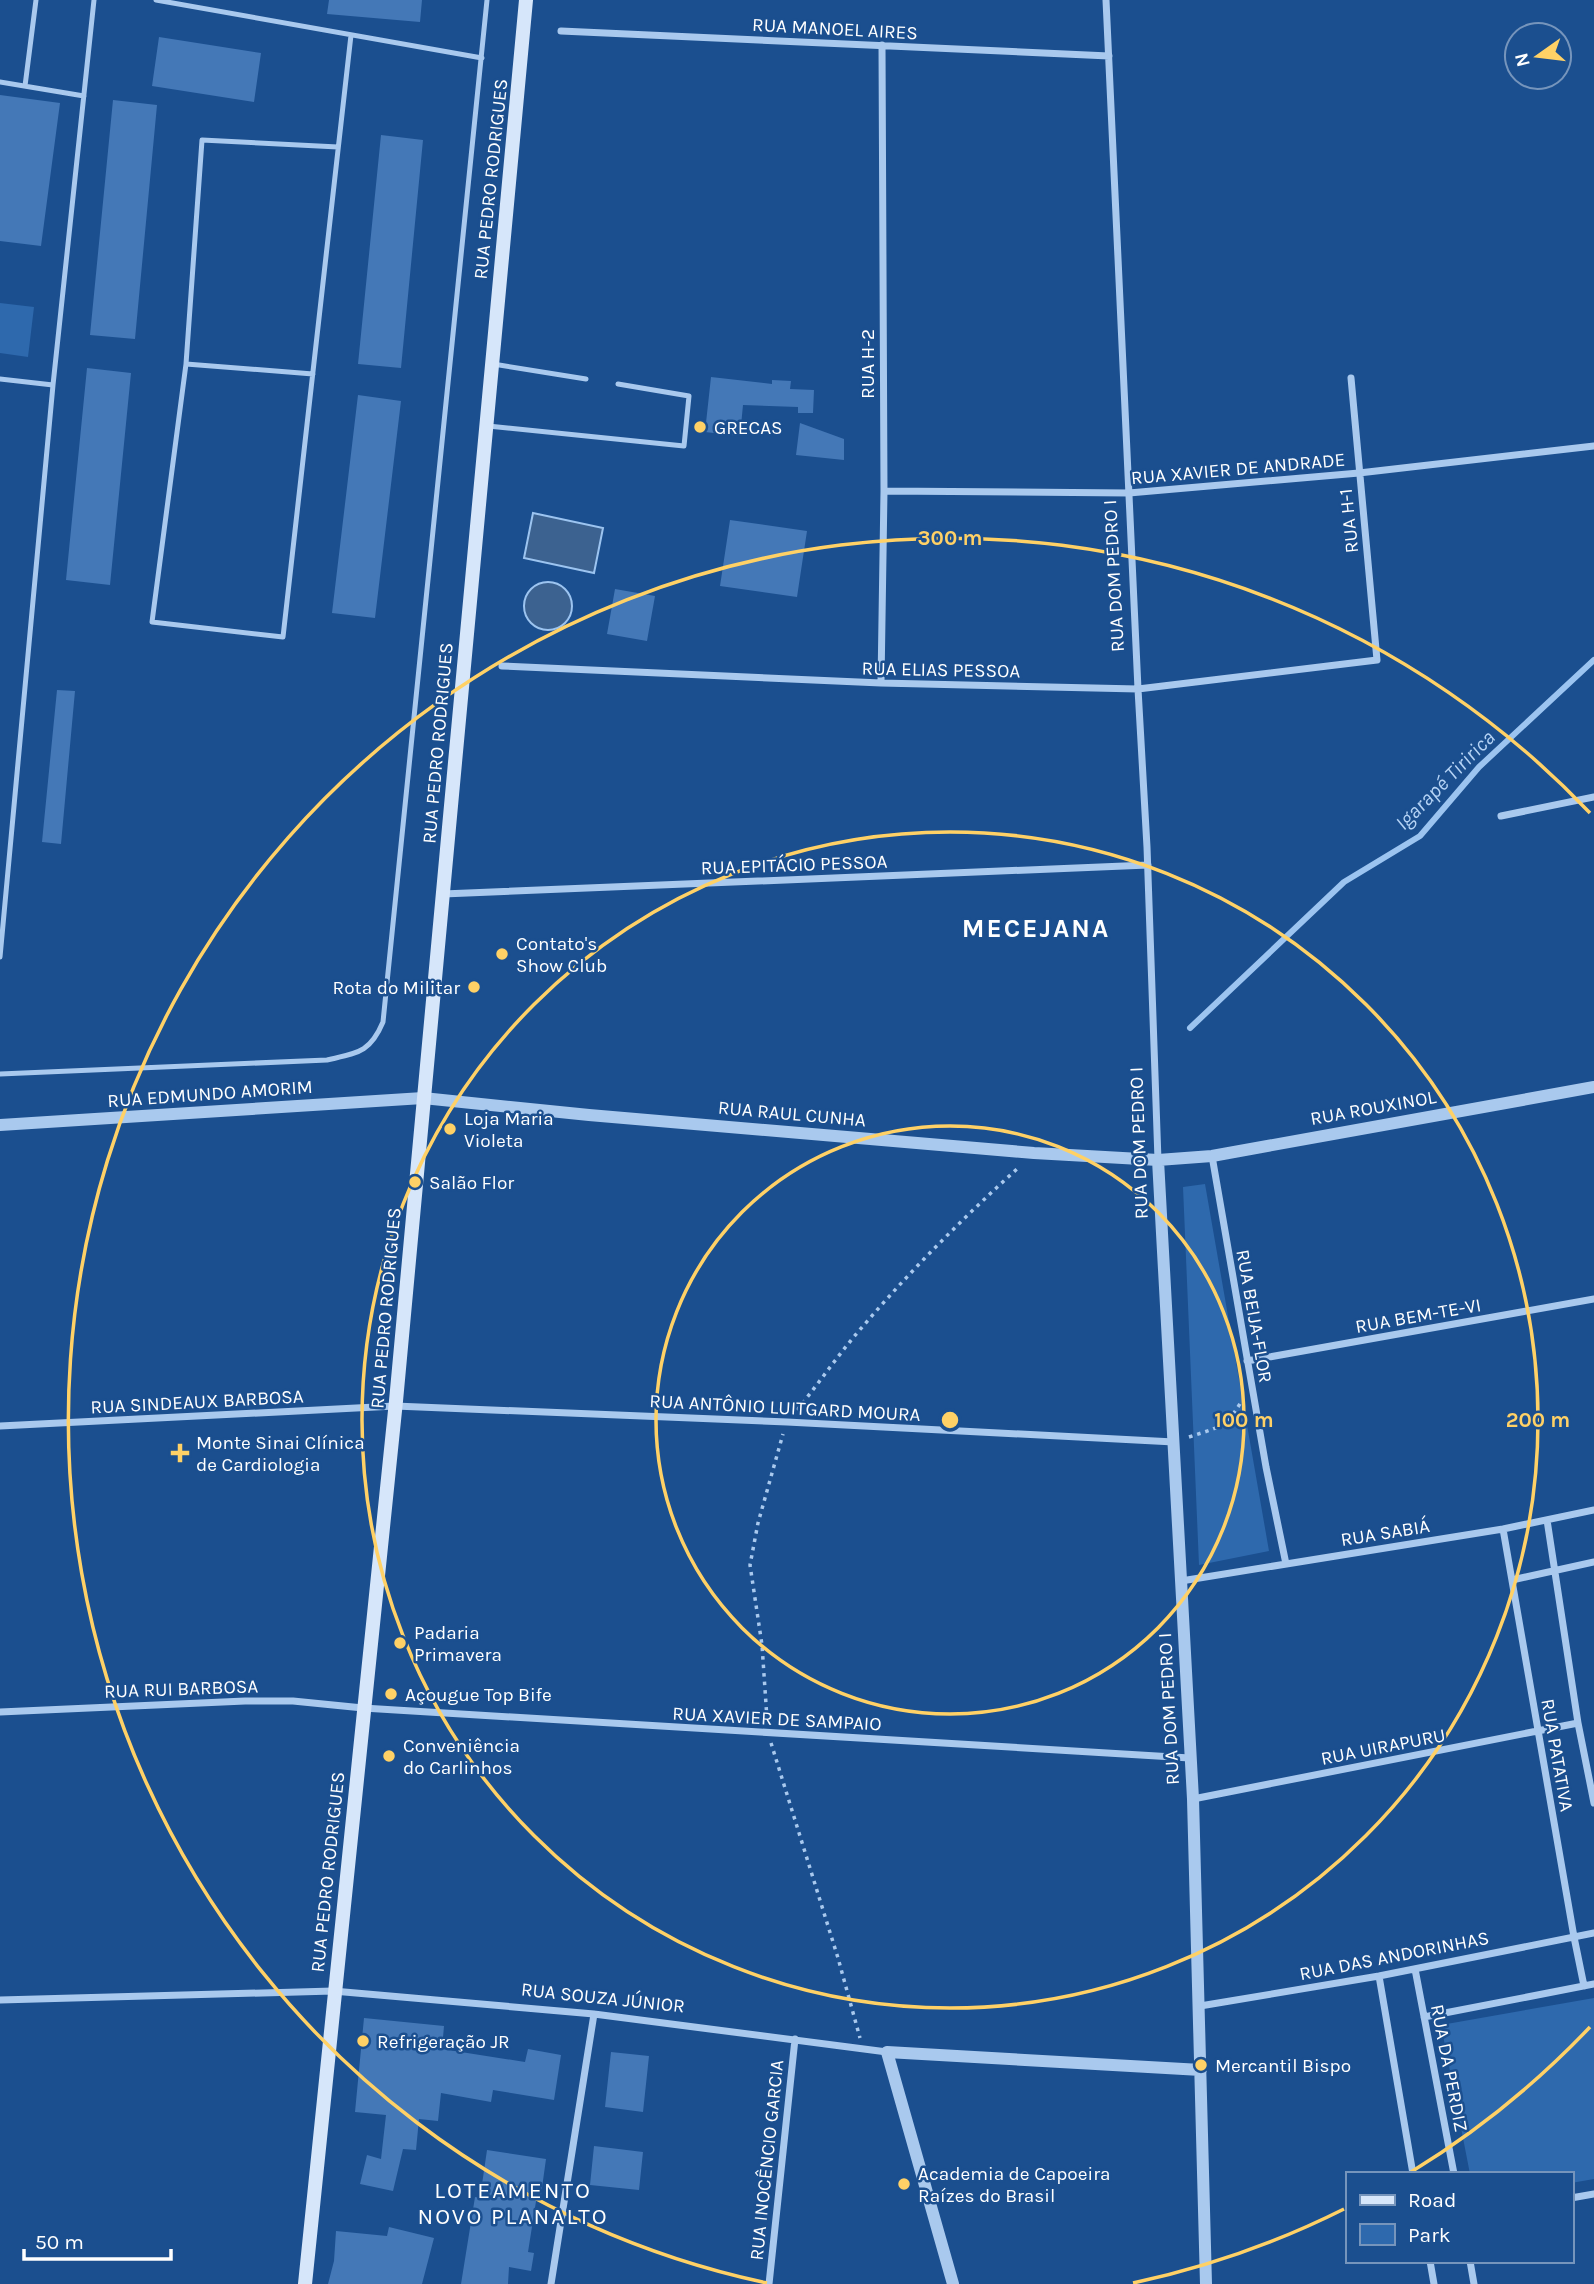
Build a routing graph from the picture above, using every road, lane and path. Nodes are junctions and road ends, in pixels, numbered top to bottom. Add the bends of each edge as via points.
1 (36, 0) edge
2 (94, 0) edge
3 (156, 0) edge
4 (487, 0) edge
5 (526, 0) edge
6 (1106, 0) edge
7 (561, 31) dead end
8 (351, 35) junction
9 (882, 45) junction
10 (1109, 56) junction
11 (482, 58) junction
12 (0, 82) edge
13 (25, 86) junction
14 (84, 96) junction
15 (338, 147) junction
16 (186, 364) junction
17 (491, 364) junction
18 (313, 374) junction
19 (1351, 378) dead end
20 (0, 379) edge
21 (586, 379) dead end
22 (618, 384) dead end
23 (53, 385) junction
24 (485, 426) junction
25 (1594, 446) edge
26 (1359, 473) junction
27 (884, 491) junction
28 (1129, 493) junction
29 (1377, 660) joint
30 (502, 666) dead end
31 (881, 683) junction
32 (1138, 689) junction
33 (1594, 797) edge
34 (1501, 816) dead end
35 (1147, 865) junction
36 (442, 894) junction
37 (0, 957) edge
38 (0, 1074) edge
39 (1594, 1087) edge
40 (423, 1098) junction
41 (0, 1125) edge
42 (1034, 1153) junction
43 (1212, 1156) junction
44 (1158, 1160) junction
45 (1594, 1299) edge
46 (1247, 1361) junction
47 (1251, 1384) junction
48 (395, 1406) junction
49 (786, 1422) junction
50 (0, 1426) edge
51 (1174, 1442) junction
52 (1594, 1510) edge
53 (1547, 1520) junction
54 (1503, 1529) junction
55 (1594, 1562) edge
56 (1286, 1564) junction
57 (1556, 1570) junction
58 (1512, 1580) junction
59 (1181, 1581) junction
60 (363, 1708) junction
61 (0, 1712) edge
62 (1578, 1723) junction
63 (1538, 1732) junction
64 (768, 1733) junction
65 (1190, 1758) junction
66 (1193, 1799) junction
67 (1594, 1803) edge
68 (1594, 1933) edge
69 (1574, 1937) junction
70 (1415, 1969) junction
71 (1379, 1976) junction
72 (1594, 1984) edge
73 (1584, 1986) junction
74 (333, 1991) junction
75 (0, 2000) edge
76 (1200, 2006) junction
77 (594, 2014) junction
78 (1424, 2017) junction
79 (794, 2039) junction
80 (863, 2050) junction
81 (887, 2052) junction
82 (1200, 2070) junction
83 (1413, 2172) edge
84 (1454, 2172) edge
85 (1594, 2194) edge
86 (1573, 2198) edge
87 (1430, 2263) edge
88 (1470, 2263) edge
89 (305, 2284) edge
90 (551, 2284) edge
91 (769, 2284) edge
92 (953, 2284) edge
93 (1206, 2284) edge
94 (1434, 2284) edge
95 (1474, 2284) edge

1 - 13 lane
2 - 14 lane
3 - 8 lane
4 - 11 lane
5 - 17 main road, RUA PEDRO RODRIGUES
6 - 10 street, RUA DOM PEDRO I
7 - 9 street, RUA MANOEL AIRES
8 - 11 lane
8 - 15 lane
9 - 10 street, RUA MANOEL AIRES
9 - 27 street, RUA H-2
10 - 28 street, RUA DOM PEDRO I
11 - 38 lane via 383,1022 375,1040 364,1049 327,1059
12 - 13 lane
13 - 14 lane
14 - 23 lane
15 - 16 lane via 202,140
15 - 18 lane
16 - 18 lane
16 - 18 lane via 152,622 283,637
17 - 21 lane
17 - 24 main road, RUA PEDRO RODRIGUES
19 - 26 street, RUA H-1
20 - 23 lane
22 - 24 lane via 689,396 684,446
23 - 37 lane
24 - 36 main road, RUA PEDRO RODRIGUES
25 - 26 street, RUA XAVIER DE ANDRADE
26 - 28 street, RUA XAVIER DE ANDRADE
26 - 29 street, RUA H-1
27 - 28 street, RUA XAVIER DE ANDRADE
27 - 31 street, RUA H-2
28 - 32 street, RUA DOM PEDRO I
29 - 32 street, RUA ELIAS PESSOA
30 - 31 street, RUA ELIAS PESSOA
31 - 32 street, RUA ELIAS PESSOA
32 - 35 street, RUA DOM PEDRO I
33 - 34 street
35 - 36 street, RUA EPITÁCIO PESSOA
35 - 44 street, RUA DOM PEDRO I
36 - 40 main road, RUA PEDRO RODRIGUES
39 - 43 street, RUA ROUXINOL
40 - 41 street, RUA EDMUNDO AMORIM
40 - 42 street, RUA RAUL CUNHA
40 - 48 main road, RUA PEDRO RODRIGUES
42 - 44 street, RUA RAUL CUNHA
42 - 49 path via 909,1274
43 - 44 street, RUA ROUXINOL
43 - 46 street, RUA BEIJA-FLOR
44 - 51 street, RUA DOM PEDRO I
45 - 46 street, RUA BEM-TE-VI
46 - 47 street, RUA BEIJA-FLOR
47 - 51 path via 1232,1418
47 - 56 street, RUA BEIJA-FLOR
48 - 49 street, RUA ANTÔNIO LUITGARD MOURA
48 - 50 street, RUA SINDEAUX BARBOSA
48 - 60 main road, RUA PEDRO RODRIGUES
49 - 51 street, RUA ANTÔNIO LUITGARD MOURA
49 - 64 path via 750,1565
51 - 59 street, RUA DOM PEDRO I
52 - 53 street, RUA SABIÁ
53 - 54 street, RUA SABIÁ
53 - 57 street, RUA PATATIVA
54 - 56 street, RUA SABIÁ
54 - 58 street, RUA PATATIVA
55 - 57 street
56 - 59 street, RUA SABIÁ
57 - 58 street
57 - 62 street, RUA PATATIVA
58 - 63 street, RUA PATATIVA
59 - 65 street, RUA DOM PEDRO I
60 - 61 street, RUA RUI BARBOSA via 245,1701
60 - 64 street, RUA XAVIER DE SAMPAIO
60 - 74 main road, RUA PEDRO RODRIGUES
62 - 63 street, RUA UIRAPURU
62 - 67 street, RUA PATATIVA
63 - 66 street, RUA UIRAPURU
63 - 69 street, RUA PATATIVA
64 - 65 street, RUA XAVIER DE SAMPAIO
64 - 80 path
65 - 66 street, RUA DOM PEDRO I
66 - 76 street, RUA DOM PEDRO I
68 - 69 street, RUA DAS ANDORINHAS
69 - 70 street, RUA DAS ANDORINHAS
69 - 73 street, RUA PATATIVA
70 - 71 street, RUA DAS ANDORINHAS
70 - 78 street, RUA DA PERDIZ
71 - 76 street, RUA DAS ANDORINHAS
71 - 83 street
72 - 73 street
73 - 78 street
74 - 75 street, RUA SOUZA JÚNIOR
74 - 77 street, RUA SOUZA JÚNIOR
74 - 89 main road, RUA PEDRO RODRIGUES
76 - 82 street, RUA DOM PEDRO I
77 - 79 street, RUA SOUZA JÚNIOR
77 - 90 street
78 - 84 street, RUA DA PERDIZ
79 - 80 street, RUA SOUZA JÚNIOR
79 - 91 street, RUA INOCÊNCIO GARCIA
80 - 81 street, RUA SOUZA JÚNIOR
81 - 82 street, RUA SOUZA JÚNIOR
81 - 92 street
82 - 93 street, RUA DOM PEDRO I
85 - 86 street
87 - 94 street
88 - 95 street

